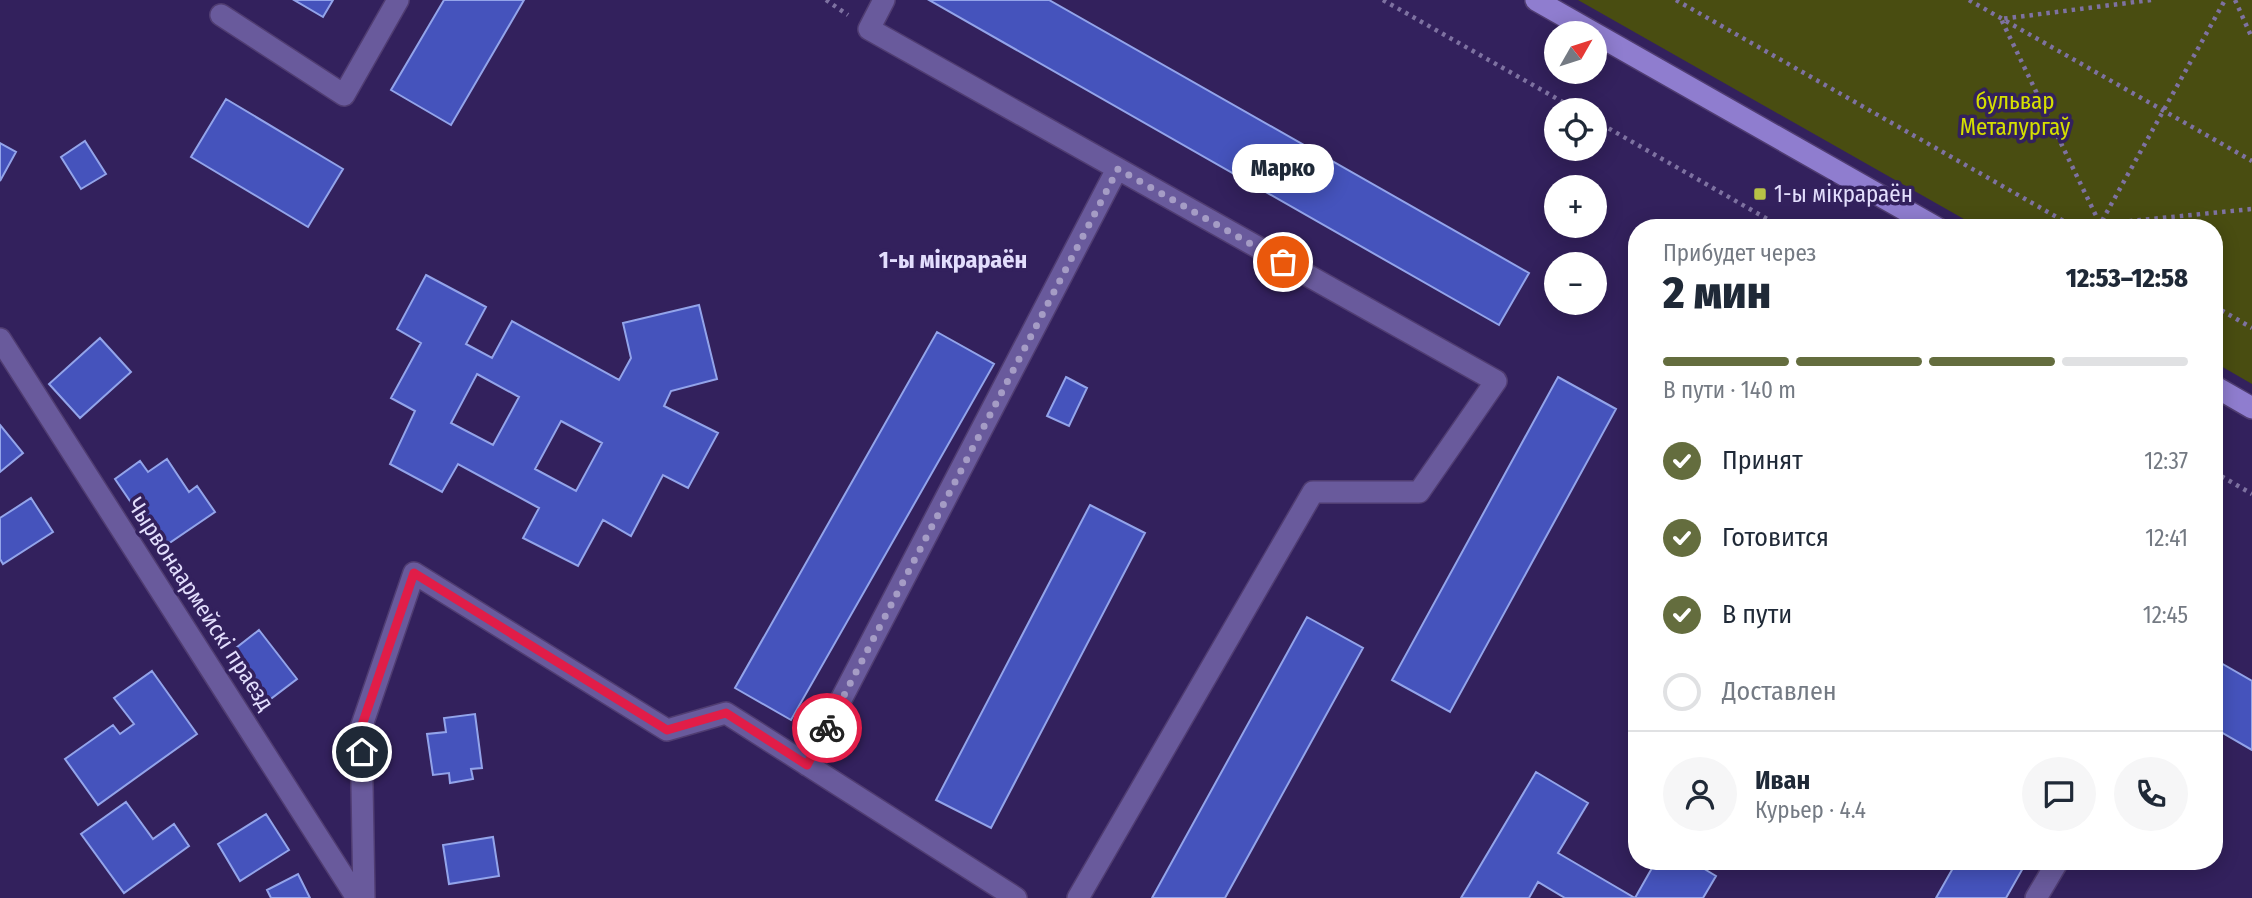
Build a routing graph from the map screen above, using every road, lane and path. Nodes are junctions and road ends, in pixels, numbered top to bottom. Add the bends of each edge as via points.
1 (398, 0) edge
2 (884, 0) edge
3 (1383, 0) edge
4 (1536, 0) edge
5 (1676, 0) edge
6 (1969, 0) edge
7 (2151, 0) edge
8 (2225, 0) edge
9 (2235, 0) edge
10 (221, 15) dead end
11 (2001, 19) junction
12 (2252, 38) edge
13 (1556, 98) edge
14 (2163, 111) junction
15 (1607, 127) edge
16 (2252, 161) edge
17 (1118, 169) junction
18 (2252, 209) edge
19 (1767, 219) edge
20 (1921, 219) edge
21 (2060, 219) edge
22 (2096, 219) edge
23 (2102, 219) edge
24 (2156, 219) edge
25 (2223, 311) edge
26 (2252, 328) edge
27 (0, 339) edge
28 (2223, 391) edge
29 (2252, 408) edge
30 (2223, 477) edge
31 (2252, 494) edge
32 (807, 765) junction
33 (2053, 870) edge
34 (357, 898) edge
35 (364, 898) edge
36 (1016, 898) edge
37 (1078, 898) edge
38 (2036, 898) edge

1 - 10 street via 344,95
2 - 17 street via 869,29
3 - 13 path
4 - 20 main road
5 - 21 path
6 - 11 path
7 - 11 path
8 - 14 path
9 - 12 path
11 - 14 path
11 - 22 path
14 - 16 path
14 - 23 path
15 - 19 path
17 - 32 street
17 - 37 street via 1496,381 1419,492 1312,492
18 - 24 path
25 - 26 path
27 - 34 street, Чырвонаармейскі праезд
28 - 29 main road
30 - 31 path
32 - 35 street via 726,713 667,730 414,573 361,728
32 - 36 street
33 - 38 street

